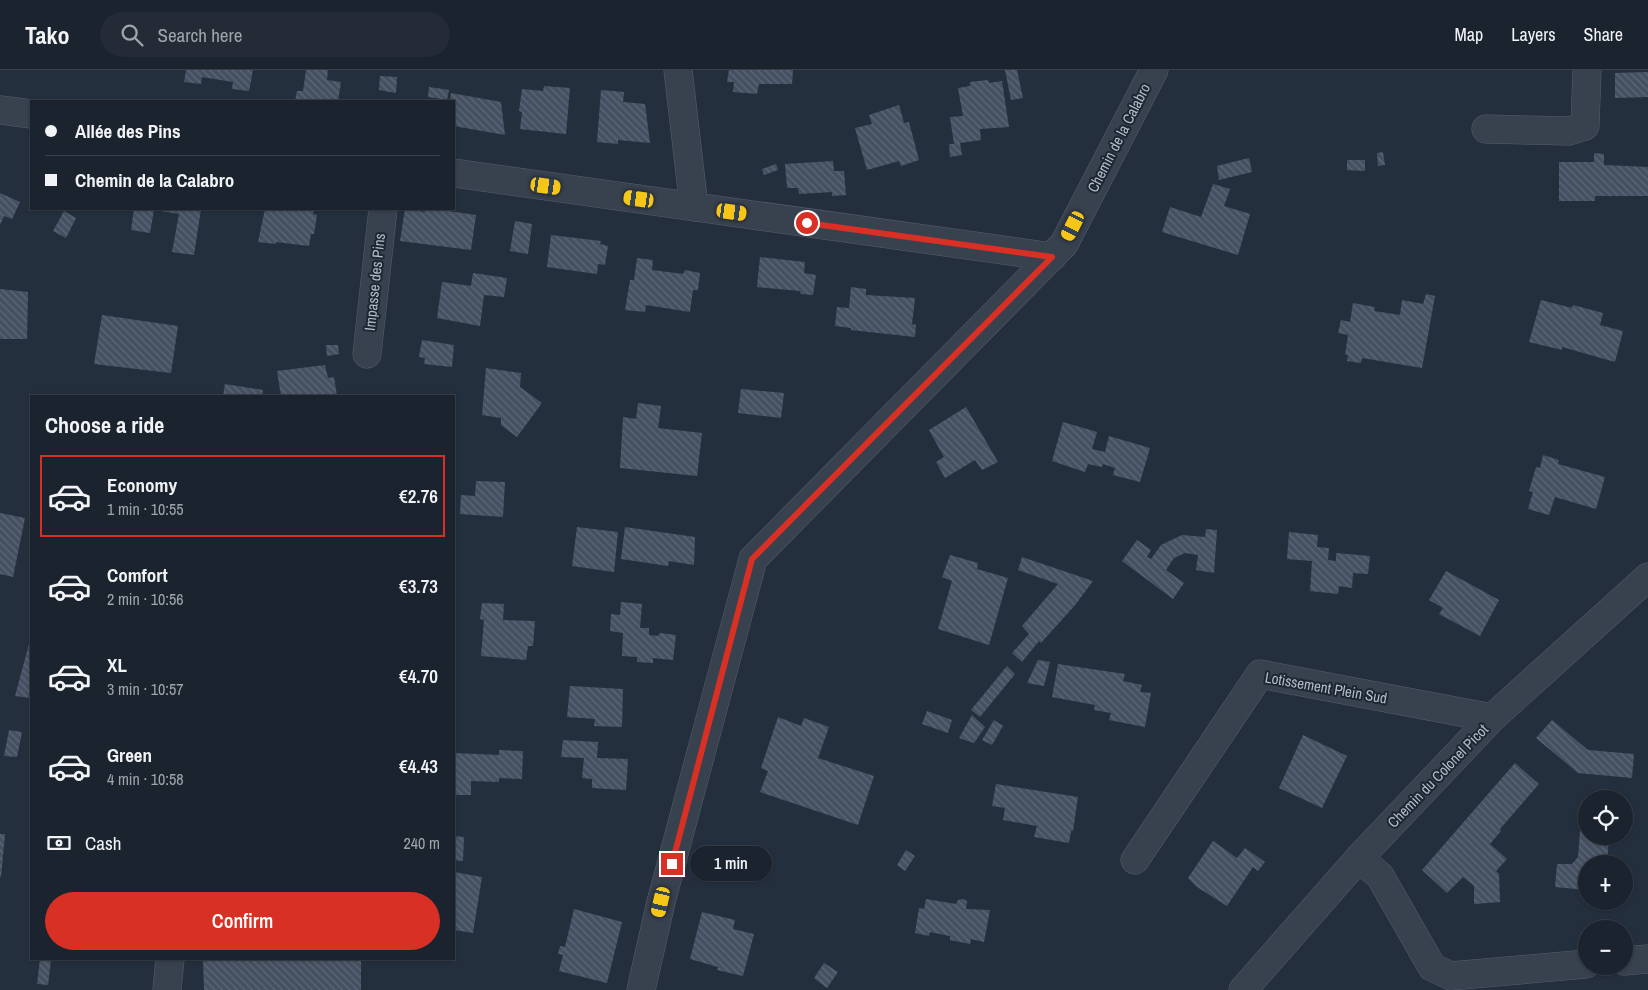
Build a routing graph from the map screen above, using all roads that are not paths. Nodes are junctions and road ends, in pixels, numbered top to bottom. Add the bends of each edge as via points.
1 (678, 70) edge
2 (1154, 70) edge
3 (1586, 70) edge
4 (0, 110) edge
5 (30, 114) edge
6 (1486, 129) dead end
7 (455, 173) edge
8 (694, 207) junction
9 (384, 210) edge
10 (1052, 257) junction
11 (367, 354) dead end
12 (1648, 577) edge
13 (1492, 718) junction
14 (1359, 858) junction
15 (1135, 860) dead end
16 (1648, 959) edge
17 (170, 960) edge
18 (1633, 960) edge
19 (1578, 965) edge
20 (167, 990) edge
21 (641, 990) edge
22 (1243, 990) edge

1 - 8 street
2 - 10 street, Chemin de la Calabro via 1064,244
3 - 6 street via 1585,126 1569,132
4 - 5 street
7 - 8 street
8 - 10 street
9 - 11 street, Impasse des Pins
10 - 21 street, Chemin de la Calabro via 752,559 661,902
12 - 13 street, Chemin du Colonel Picot
13 - 14 street, Chemin du Colonel Picot
13 - 15 street, Lotissement Plein Sud via 1260,674
14 - 19 street via 1380,876 1432,967 1451,976
14 - 22 street, Chemin du Colonel Picot
16 - 18 street
17 - 20 street

